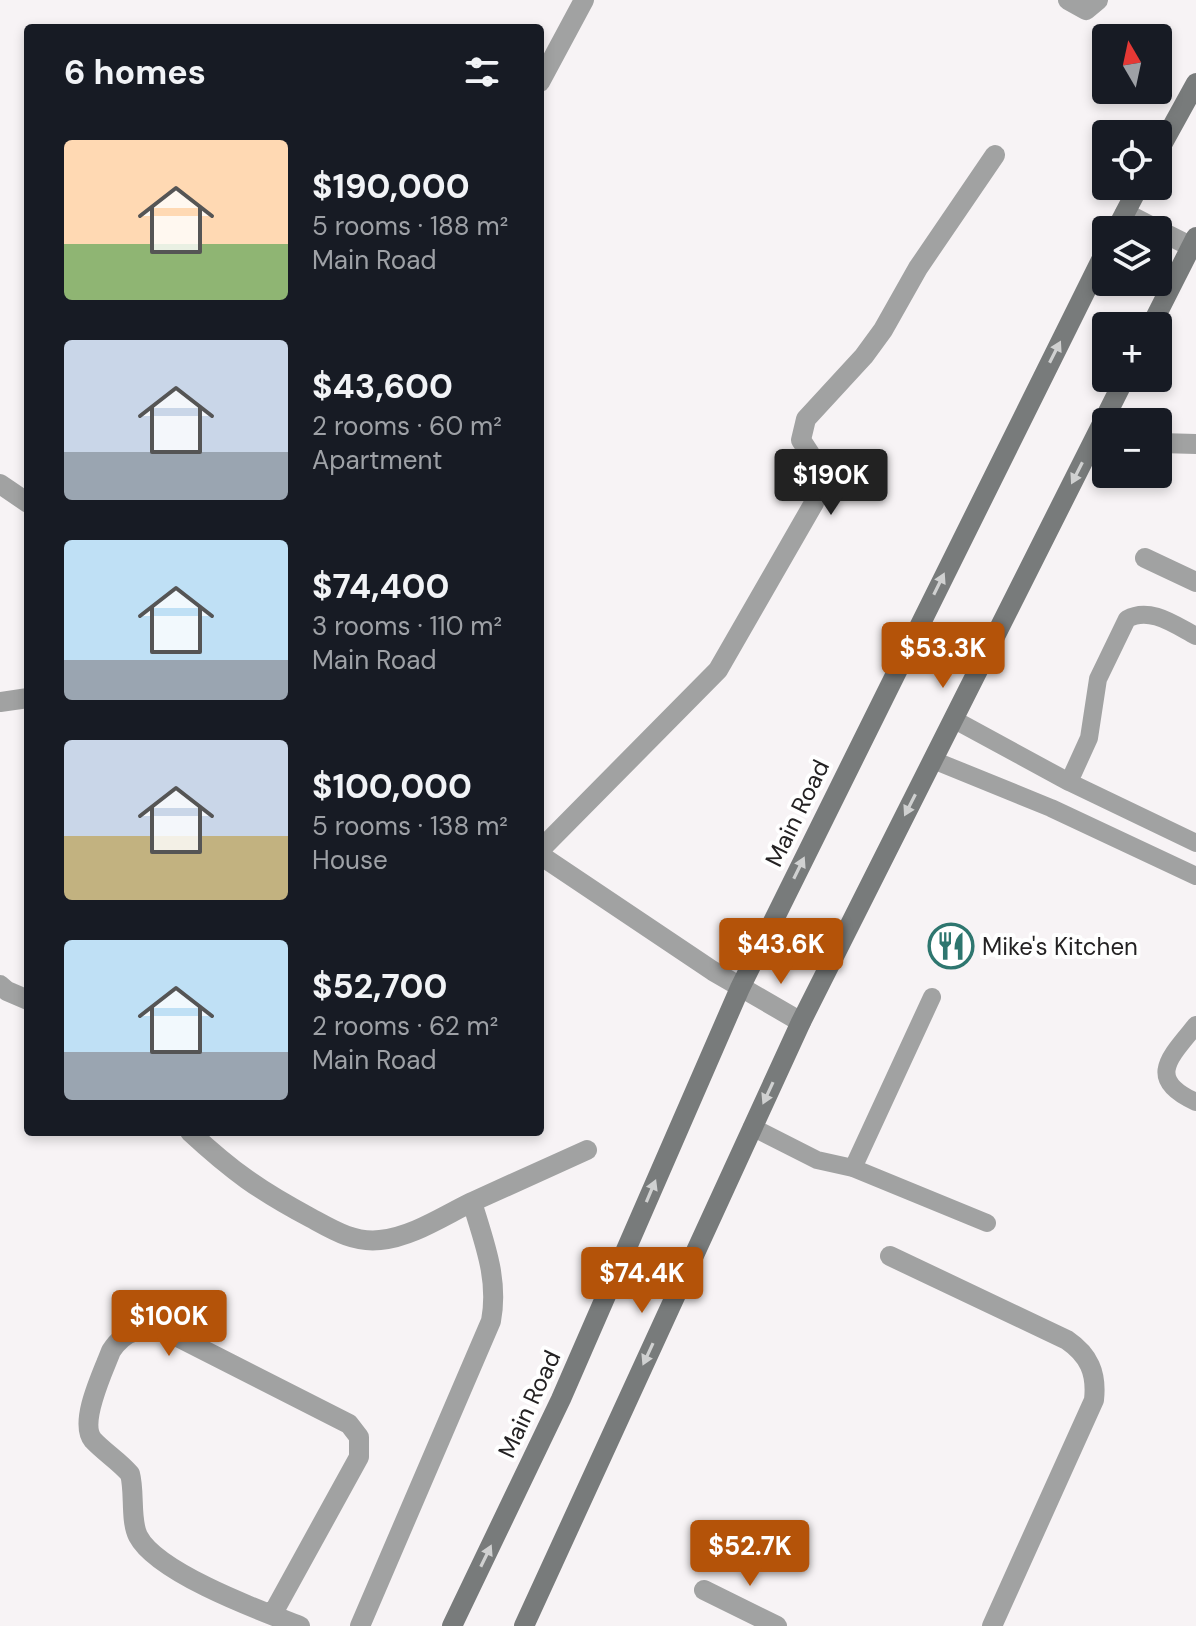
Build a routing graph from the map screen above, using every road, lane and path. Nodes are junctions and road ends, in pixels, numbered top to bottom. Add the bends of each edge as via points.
1 (584, 0) edge
2 (1068, 0) edge
3 (1098, 0) edge
4 (544, 75) edge
5 (1196, 83) edge
6 (1172, 127) edge
7 (995, 155) dead end
8 (1172, 235) edge
9 (1194, 244) edge
10 (1092, 278) edge
11 (1158, 312) edge
12 (1118, 392) edge
13 (1172, 443) edge
14 (1196, 444) edge
15 (0, 484) edge
16 (24, 500) edge
17 (1145, 558) dead end
18 (1196, 582) edge
19 (1196, 636) edge
20 (24, 699) edge
21 (0, 702) edge
22 (953, 719) junction
23 (933, 760) junction
24 (1069, 782) junction
25 (1196, 843) edge
26 (544, 848) edge
27 (544, 855) edge
28 (1196, 876) edge
29 (0, 985) edge
30 (740, 988) junction
31 (932, 997) dead end
32 (24, 998) edge
33 (801, 1022) junction
34 (1196, 1025) edge
35 (1196, 1102) edge
36 (752, 1127) junction
37 (194, 1136) edge
38 (587, 1150) dead end
39 (853, 1168) junction
40 (472, 1202) junction
41 (987, 1223) dead end
42 (890, 1256) dead end
43 (704, 1590) dead end
44 (272, 1615) junction
45 (300, 1626) edge
46 (360, 1626) edge
47 (452, 1626) edge
48 (524, 1626) edge
49 (777, 1626) edge
50 (992, 1626) edge

1 - 4 street
2 - 3 street via 1086,10
5 - 6 main road
7 - 26 street via 877,339 806,419 801,440 823,474 814,503 718,670
8 - 9 street
9 - 11 main road
30 -> 10 main road, Main Road
12 -> 22 main road
13 - 14 street
15 - 16 street
17 - 18 street
19 - 24 lane via 1152,614 1127,619 1098,679 1089,738
20 - 21 street
22 - 23 main road
22 - 24 lane
23 - 28 lane
23 -> 33 main road
24 - 25 lane
27 - 30 street
29 - 32 street
30 - 33 street
47 -> 30 main road, Main Road via 561,1399
31 - 39 lane
33 -> 36 main road
34 - 35 lane via 1173,1054 1166,1074 1172,1089
36 - 39 lane via 817,1160
36 -> 48 main road
37 - 40 street via 255,1187 332,1230 362,1240 400,1236
38 - 40 street
39 - 41 lane
40 - 46 street via 493,1275 491,1321
42 - 50 street via 1067,1340 1081,1349 1096,1381 1094,1400
43 - 49 street
44 - 44 street via 197,1582 156,1555 137,1533 130,1474 90,1437 87,1424 111,1351 131,1331 168,1332 349,1424 359,1437 359,1457
44 - 45 street

